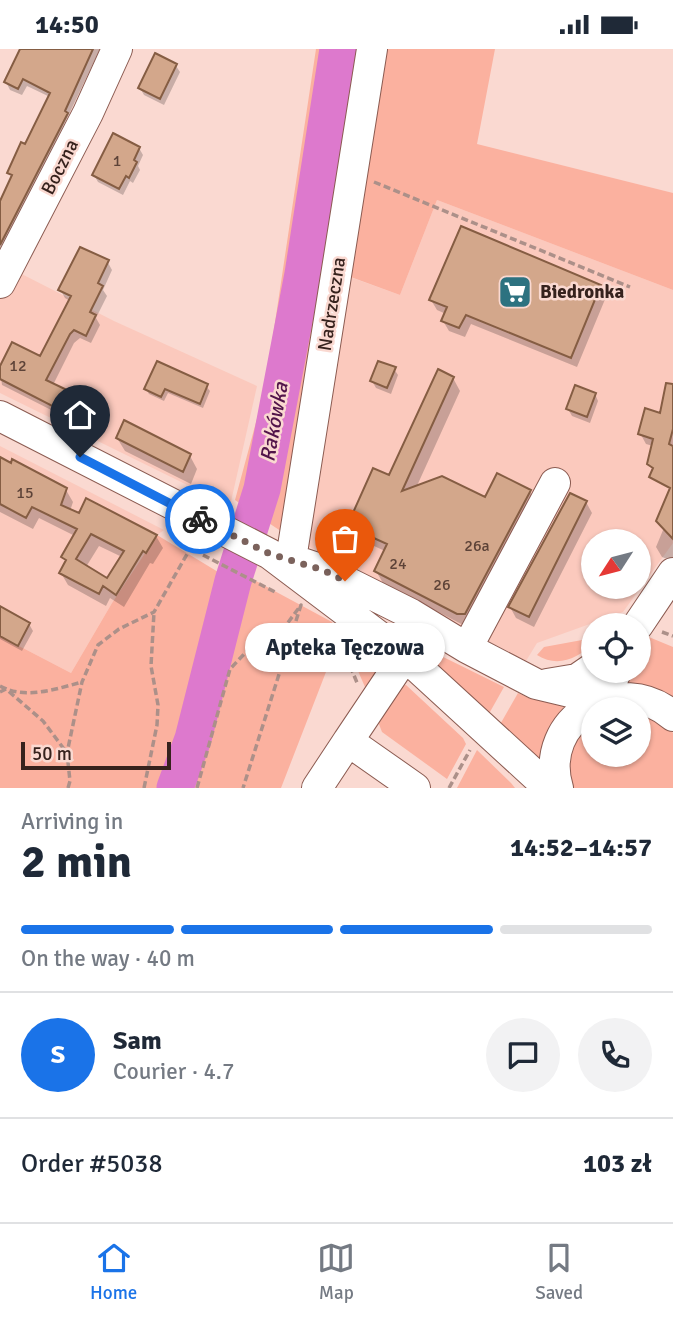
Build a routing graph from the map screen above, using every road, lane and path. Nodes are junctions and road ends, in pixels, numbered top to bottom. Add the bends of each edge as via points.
1 (117, 49) edge
2 (372, 49) edge
3 (353, 173) junction
4 (0, 283) edge
5 (630, 287) dead end
6 (0, 416) edge
7 (555, 483) dead end
8 (190, 549) dead end
9 (203, 555) dead end
10 (280, 556) junction
11 (673, 573) edge
12 (256, 581) dead end
13 (155, 612) junction
14 (646, 613) edge
15 (335, 631) dead end
16 (467, 648) junction
17 (405, 656) junction
18 (581, 676) edge
19 (82, 682) junction
20 (536, 684) junction
21 (0, 685) edge
22 (6, 689) junction
23 (0, 692) edge
24 (590, 697) edge
25 (651, 702) edge
26 (369, 709) junction
27 (581, 713) edge
28 (673, 716) edge
29 (348, 741) junction
30 (474, 742) dead end
31 (67, 753) junction
32 (68, 788) edge
33 (144, 788) edge
34 (197, 788) edge
35 (243, 788) edge
36 (317, 788) edge
37 (415, 788) edge
38 (449, 788) edge
39 (549, 788) edge
40 (558, 788) edge

1 - 4 street, Boczna
2 - 3 street, Nadrzeczna
3 - 5 path
3 - 10 street, Nadrzeczna
6 - 10 street
7 - 16 street
8 - 13 path
9 - 12 path
10 - 16 street via 323,570
10 - 17 street
11 - 14 street
13 - 19 path via 103,639
13 - 33 path via 150,666 157,726
15 - 26 path
16 - 20 street
17 - 26 street
17 - 39 street
18 - 20 street via 558,684
19 - 22 path via 34,693
19 - 31 path
20 - 24 street
21 - 22 path
22 - 23 path
22 - 31 path via 43,721
25 - 28 street
26 - 29 street
27 - 40 street via 571,722 555,759
29 - 36 street
29 - 37 street
30 - 38 path
31 - 32 path
34 - 35 path via 230,669 247,651 278,636 301,605

